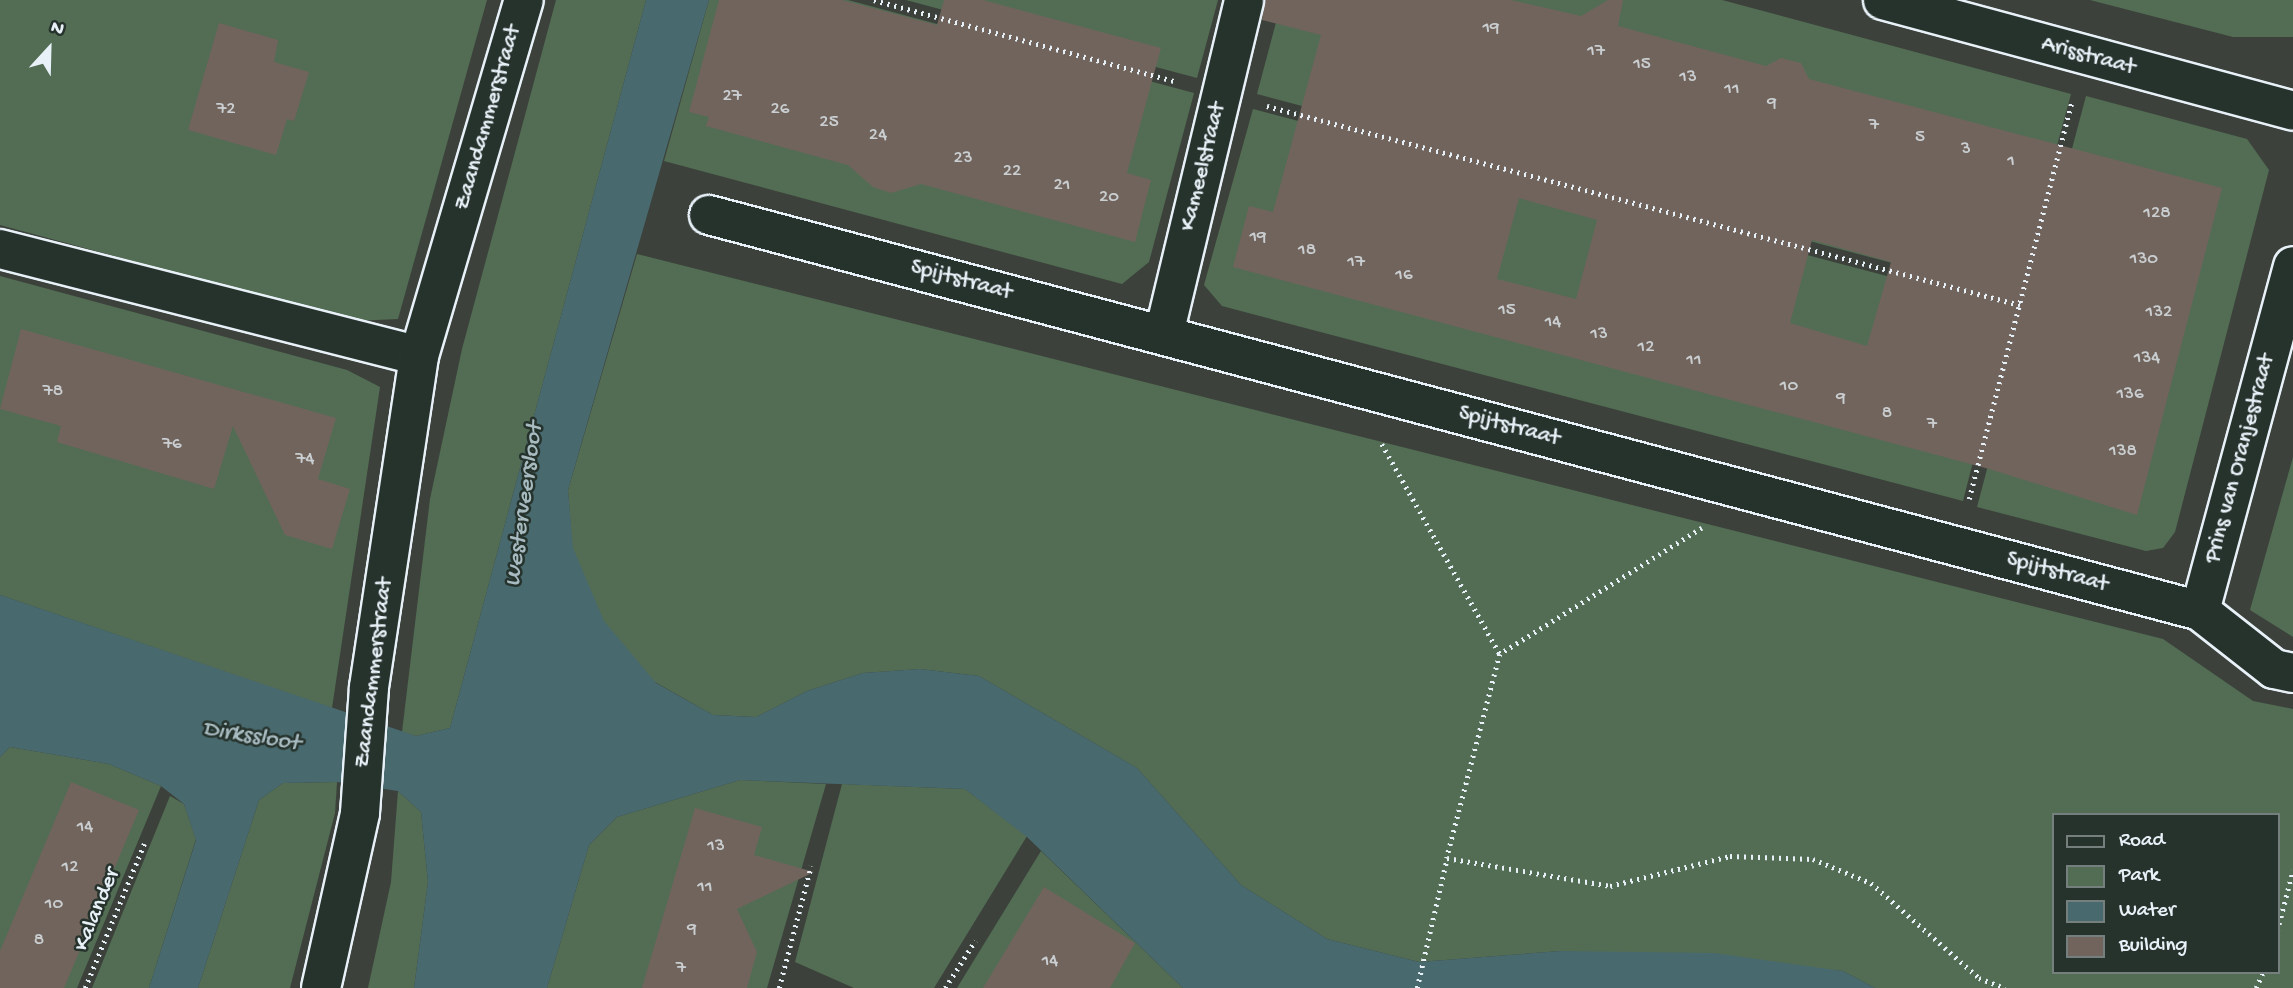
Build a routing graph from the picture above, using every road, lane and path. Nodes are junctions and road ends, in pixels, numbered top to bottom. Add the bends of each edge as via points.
1 (524, 0) edge
2 (874, 0) edge
3 (1244, 0) edge
4 (1883, 0) edge
5 (2084, 56) junction
6 (1222, 94) junction
7 (2293, 111) edge
8 (709, 215) dead end
9 (0, 249) edge
10 (2293, 266) edge
11 (2020, 305) junction
12 (1164, 334) junction
13 (419, 356) junction
14 (1373, 391) junction
15 (1740, 488) junction
16 (1957, 546) junction
17 (2200, 611) junction
18 (1500, 654) junction
19 (2293, 673) edge
20 (144, 845) dead end
21 (1447, 858) junction
22 (811, 866) dead end
23 (2293, 870) edge
24 (2279, 923) edge
25 (975, 941) dead end
26 (85, 988) edge
27 (321, 988) edge
28 (779, 988) edge
29 (945, 988) edge
30 (1417, 988) edge
31 (2005, 988) edge

1 - 13 street, Zaandammerstraat
2 - 6 path
3 - 6 street, Kameelstraat
4 - 5 street, Arisstraat
5 - 7 street, Arisstraat
5 - 11 path
6 - 11 path
6 - 12 street, Kameelstraat
8 - 12 street, Spijtstraat
9 - 13 street
10 - 17 street, Prins van Oranjestraat
11 - 16 path
12 - 14 street, Spijtstraat
13 - 27 street, Zaandammerstraat via 369,687 360,813
14 - 15 street, Spijtstraat
14 - 18 path via 1368,420
15 - 16 street, Spijtstraat
15 - 18 path via 1734,508
16 - 17 street, Spijtstraat
17 - 19 street, Spijtstraat via 2274,669
18 - 21 path
20 - 26 path, Kalander
21 - 30 path
21 - 31 path via 1610,886 1730,856 1813,859 1871,883 1979,978
22 - 28 path
23 - 24 path
25 - 29 path

